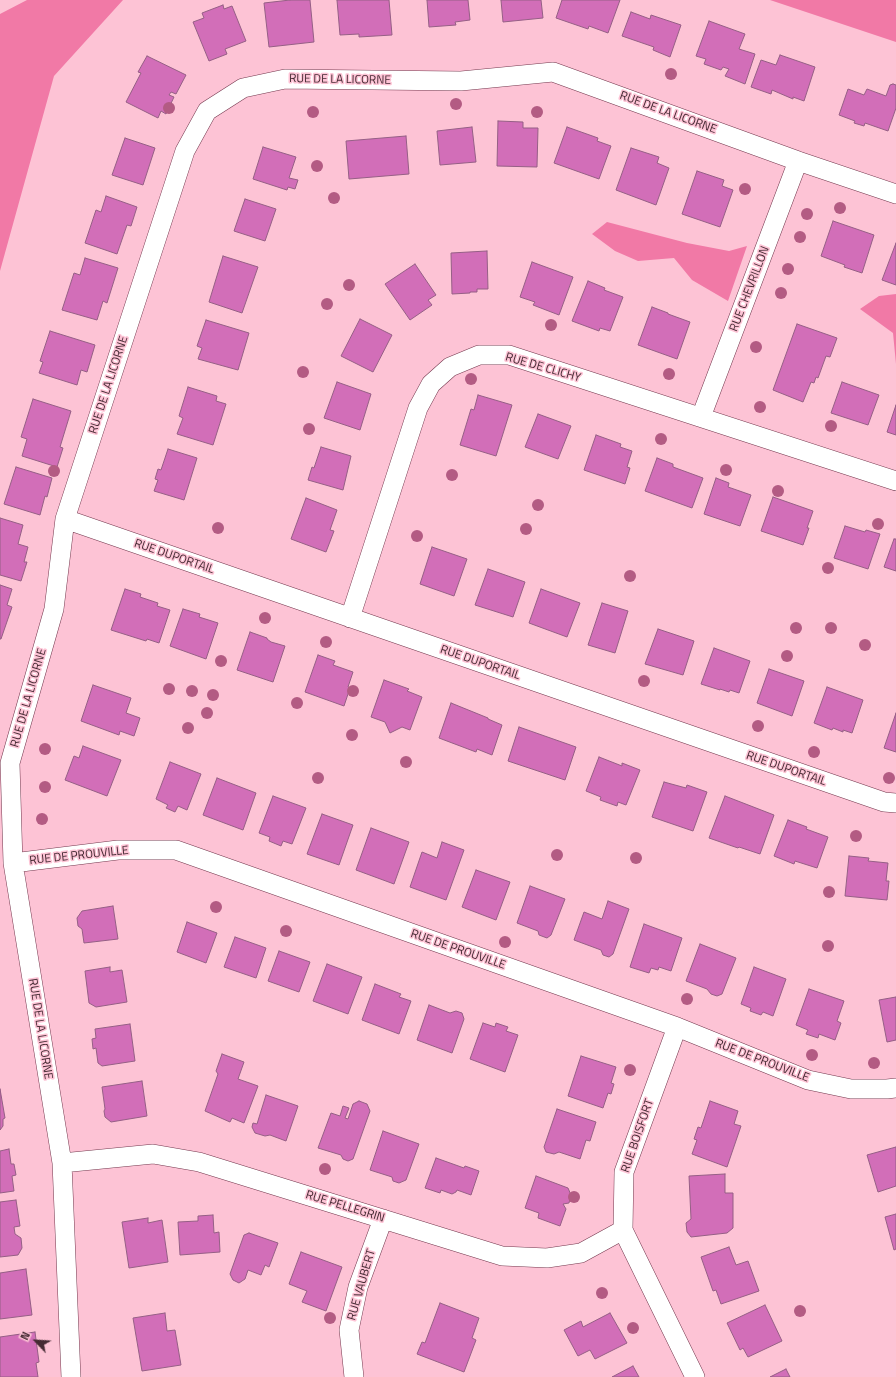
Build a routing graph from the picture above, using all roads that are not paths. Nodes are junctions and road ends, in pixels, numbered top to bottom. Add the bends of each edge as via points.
1 (798, 161) junction
2 (896, 194) edge
3 (701, 417) junction
4 (896, 481) edge
5 (65, 519) junction
6 (350, 618) junction
7 (896, 803) edge
8 (13, 863) junction
9 (677, 1027) junction
10 (896, 1088) edge
11 (62, 1163) junction
12 (383, 1219) junction
13 (623, 1230) junction
14 (71, 1377) edge
15 (354, 1377) edge
16 (695, 1377) edge

1 - 2 street, RUE DE LA LICORNE
1 - 3 street, RUE CHEVRILLON
1 - 5 street, RUE DE LA LICORNE via 553,72 462,81 285,79 243,88 207,112 185,151
3 - 4 street, RUE DE CLICHY
3 - 6 street, RUE DE CLICHY via 509,355 479,355 450,367 431,384 418,408
5 - 6 street, RUE DUPORTAIL
5 - 8 street, RUE DE LA LICORNE via 54,609 10,763
6 - 7 street, RUE DUPORTAIL via 884,802
8 - 9 street, RUE DE PROUVILLE via 118,850 176,850
8 - 11 street, RUE DE LA LICORNE
9 - 10 street, RUE DE PROUVILLE via 808,1080 851,1089
9 - 13 street, RUE BOISFORT via 624,1172
11 - 12 street, RUE PELLEGRIN via 153,1154 199,1162
11 - 14 street, RUE DE LA LICORNE
12 - 13 street, RUE PELLEGRIN via 502,1256 547,1258 581,1253
12 - 15 street, RUE VAUBERT via 358,1287 349,1330
13 - 16 street, RUE BOISFORT

